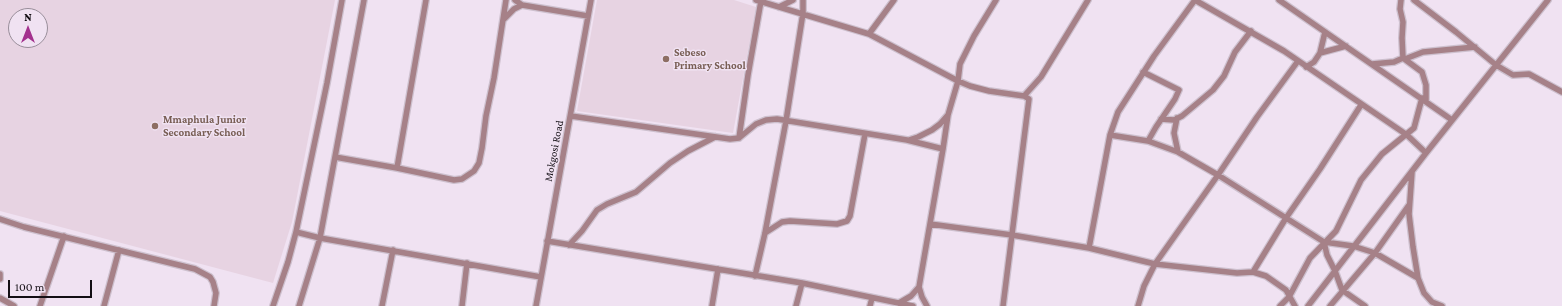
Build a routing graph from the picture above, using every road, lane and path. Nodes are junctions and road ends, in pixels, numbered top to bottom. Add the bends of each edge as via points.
1 (342, 0) edge
2 (364, 0) edge
3 (426, 0) edge
4 (506, 0) edge
5 (515, 0) edge
6 (591, 0) edge
7 (793, 0) edge
8 (803, 0) edge
9 (894, 0) edge
10 (996, 0) edge
11 (1088, 0) edge
12 (1195, 0) edge
13 (1279, 0) edge
14 (1401, 0) edge
15 (1414, 0) edge
16 (1548, 0) edge
17 (758, 1) edge
18 (522, 5) junction
19 (779, 7) junction
20 (803, 13) junction
21 (588, 16) junction
22 (504, 20) junction
23 (1251, 31) junction
24 (1325, 32) junction
25 (869, 34) junction
26 (1346, 46) junction
27 (1475, 47) junction
28 (1320, 53) junction
29 (1404, 58) junction
30 (1298, 61) junction
31 (1372, 64) junction
32 (1496, 65) junction
33 (1306, 67) junction
34 (1143, 72) junction
35 (958, 81) junction
36 (1562, 92) edge
37 (1024, 96) junction
38 (1424, 100) junction
39 (1361, 105) junction
40 (948, 115) junction
41 (571, 116) junction
42 (1177, 118) junction
43 (1161, 119) junction
44 (1452, 120) junction
45 (786, 121) junction
46 (865, 134) junction
47 (1110, 135) junction
48 (1407, 135) junction
49 (715, 137) junction
50 (739, 138) junction
51 (907, 140) junction
52 (1148, 141) junction
53 (943, 149) junction
54 (1178, 152) junction
55 (1426, 153) junction
56 (334, 157) junction
57 (397, 168) junction
58 (1412, 172) junction
59 (1218, 175) junction
60 (1409, 205) junction
61 (1286, 218) junction
62 (0, 219) edge
63 (930, 224) junction
64 (296, 232) junction
65 (765, 233) junction
66 (1012, 235) junction
67 (64, 236) junction
68 (320, 238) junction
69 (547, 241) junction
70 (1324, 242) junction
71 (569, 245) junction
72 (1353, 246) junction
73 (1089, 248) junction
74 (119, 250) junction
75 (393, 250) junction
76 (1375, 253) junction
77 (466, 263) junction
78 (1155, 264) junction
79 (718, 269) junction
80 (1335, 271) junction
81 (1253, 272) junction
82 (0, 274) edge
83 (755, 276) junction
84 (541, 278) junction
85 (1418, 278) junction
86 (0, 279) edge
87 (802, 283) junction
88 (918, 287) junction
89 (1342, 290) junction
90 (1289, 297) junction
91 (0, 298) edge
92 (872, 298) junction
93 (899, 304) junction
94 (1431, 304) edge
95 (14, 306) edge
96 (40, 306) edge
97 (104, 306) edge
98 (214, 306) edge
99 (273, 306) edge
100 (299, 306) edge
101 (382, 306) edge
102 (462, 306) edge
103 (536, 306) edge
104 (712, 306) edge
105 (796, 306) edge
106 (870, 306) edge
107 (913, 306) edge
108 (927, 306) edge
109 (1003, 306) edge
110 (1138, 306) edge
111 (1280, 306) edge
112 (1295, 306) edge
113 (1308, 306) edge
114 (1330, 306) edge
115 (1365, 306) edge
116 (1442, 306) edge

1 - 64 street
2 - 56 street
3 - 57 street
4 - 22 street
5 - 18 street
6 - 21 street, Mokgosi Road
7 - 19 street
8 - 20 street
9 - 25 street
10 - 35 street via 960,64
11 - 37 street via 1041,77
12 - 23 street
12 - 34 street
13 - 24 street
14 - 29 street
15 - 27 street
16 - 32 street
17 - 19 street
17 - 50 street
18 - 21 street
18 - 22 street via 514,9
19 - 20 street
20 - 25 street
20 - 45 street
21 - 41 street, Mokgosi Road
22 - 57 street via 482,148 479,163 474,171 462,179 454,180
23 - 30 street
23 - 42 street via 1235,52 1224,76 1213,90
24 - 26 street
24 - 28 street
25 - 35 street
26 - 28 street
26 - 31 street
27 - 29 street via 1423,52
27 - 32 street
28 - 33 street via 1314,62
29 - 31 street via 1394,62
29 - 38 street via 1422,72 1426,85
30 - 33 street
30 - 59 street
31 - 38 street
32 - 36 street via 1513,75 1529,74
32 - 44 street
33 - 39 street
34 - 43 street via 1179,90 1176,99
34 - 47 street via 1118,112
35 - 37 street via 989,91
35 - 40 street
37 - 66 street via 1029,99
38 - 44 street
38 - 48 street via 1414,128
39 - 48 street
39 - 61 street
40 - 51 street via 932,130 918,138
40 - 53 street
41 - 49 street
41 - 69 street, Mokgosi Road
42 - 43 street
42 - 54 street via 1174,133
43 - 52 street
44 - 55 street
45 - 46 street
45 - 50 street via 766,120 756,124
45 - 65 street
46 - 51 street
46 - 65 street via 847,221 837,224 782,222
47 - 52 street
47 - 73 street
48 - 55 street
48 - 70 street via 1382,154 1361,180 1336,231
49 - 50 street
49 - 71 street via 670,163 636,192 597,210
51 - 53 street
52 - 54 street
53 - 63 street
54 - 59 street
55 - 58 street
56 - 57 street
56 - 68 street
58 - 60 street
58 - 72 street
59 - 61 street
59 - 78 street
60 - 76 street
60 - 85 street
61 - 70 street
61 - 81 street
62 - 67 street
63 - 66 street
63 - 88 street
64 - 68 street
64 - 99 street
65 - 83 street
66 - 73 street
66 - 109 street
67 - 74 street
67 - 96 street
68 - 75 street
68 - 100 street
69 - 71 street
69 - 84 street, Mokgosi Road
70 - 72 street
70 - 80 street
70 - 90 street via 1310,258
71 - 79 street
72 - 76 street
72 - 80 street
73 - 78 street
74 - 97 street
74 - 98 street via 195,268 204,273 210,277 216,288
75 - 77 street
75 - 101 street
76 - 85 street
76 - 89 street
77 - 84 street
77 - 102 street
78 - 81 street via 1225,272
78 - 110 street
79 - 83 street
79 - 104 street
80 - 89 street
80 - 113 street
81 - 90 street via 1274,281 1286,290
82 - 86 street
83 - 87 street
84 - 103 street, Mokgosi Road
85 - 94 street
87 - 92 street
87 - 105 street
88 - 93 street via 911,296
88 - 108 street
89 - 114 street
89 - 115 street
90 - 111 street
90 - 112 street
91 - 95 street
92 - 93 street
92 - 106 street
93 - 107 street
94 - 116 street

